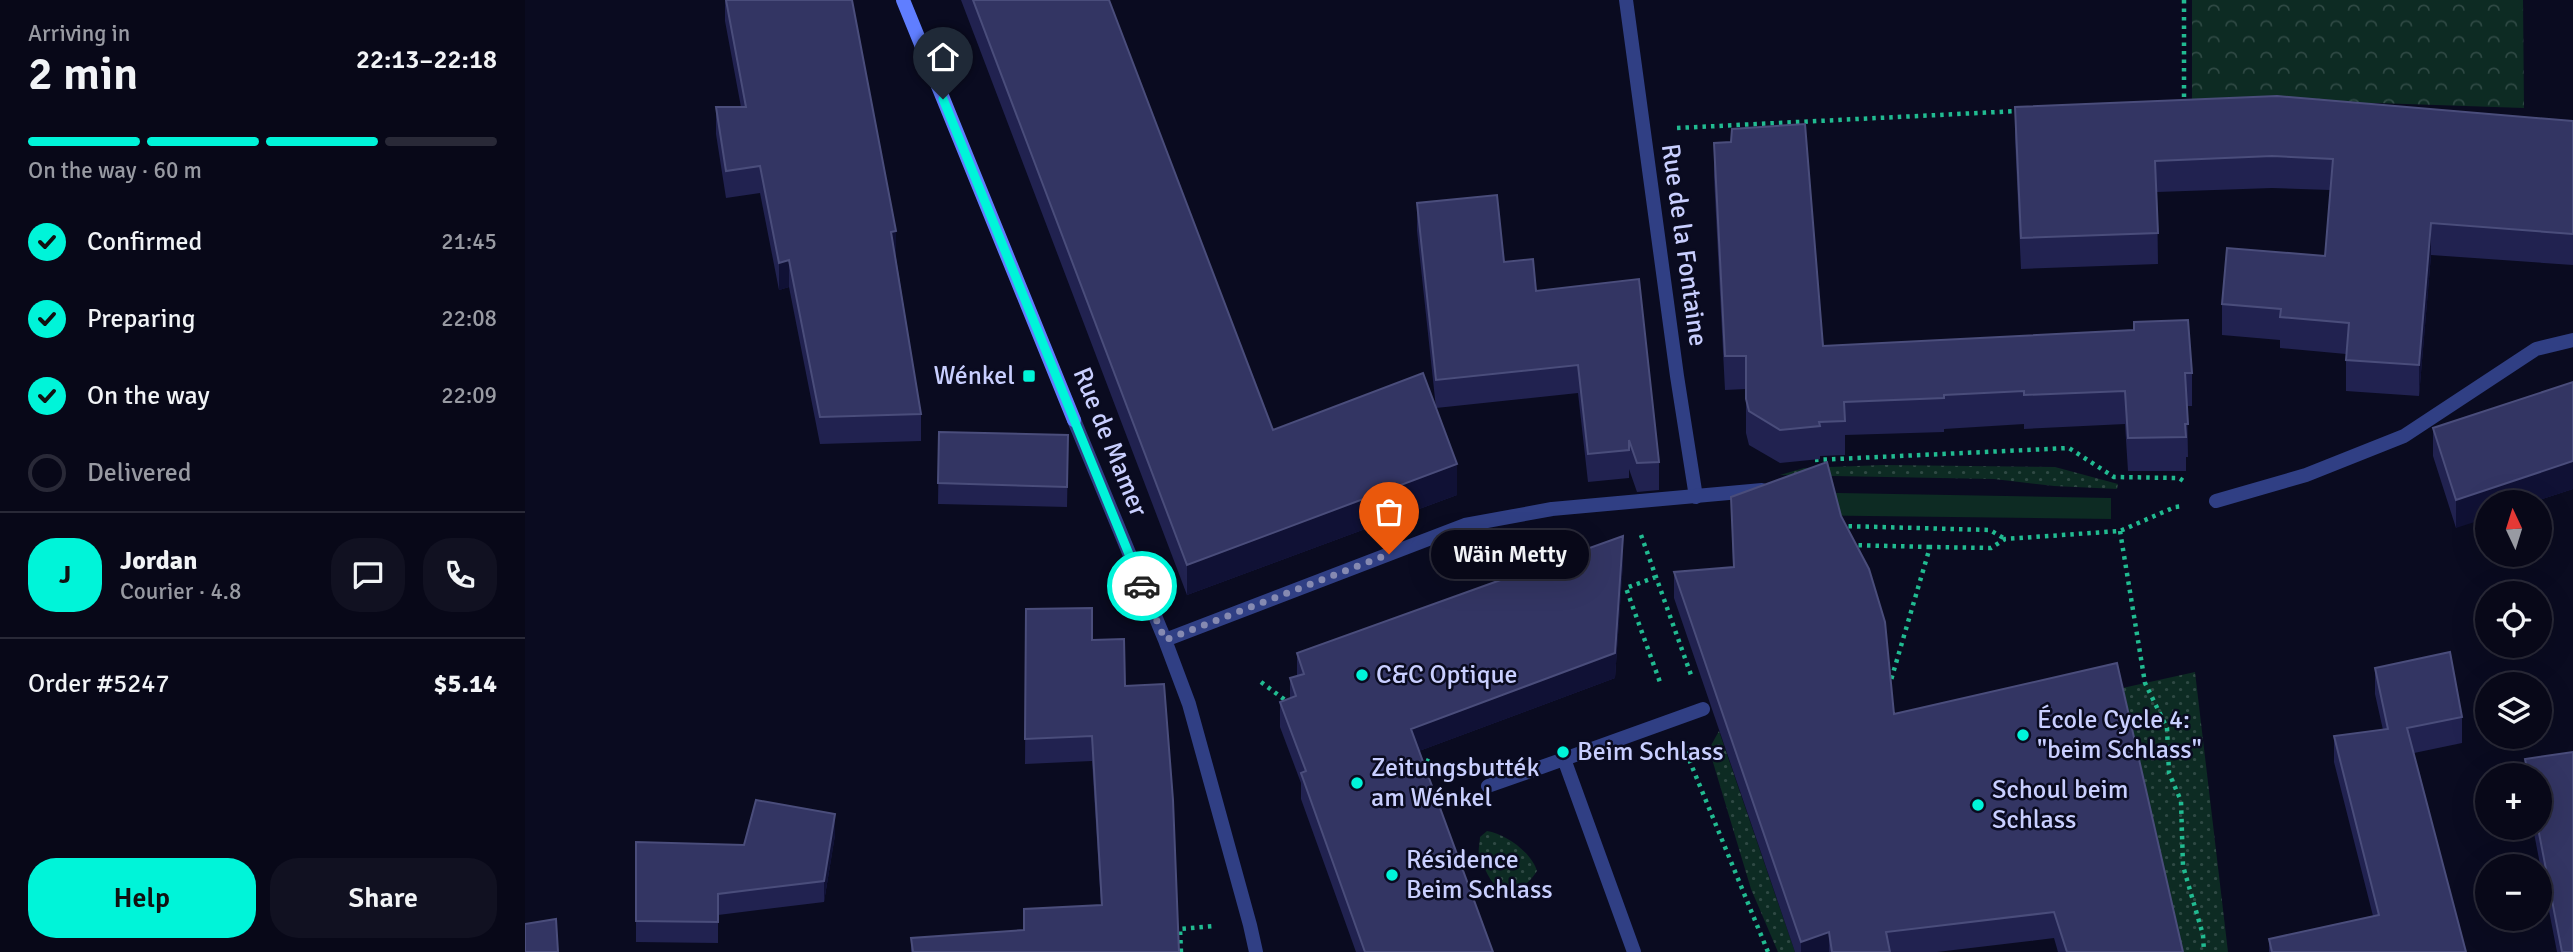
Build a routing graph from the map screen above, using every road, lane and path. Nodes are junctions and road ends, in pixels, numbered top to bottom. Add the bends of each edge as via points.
1 (903, 0) edge
2 (1626, 0) edge
3 (2184, 0) edge
4 (2172, 104) edge
5 (2019, 111) edge
6 (1643, 129) junction
7 (2573, 340) edge
8 (1762, 489) joint
9 (1696, 497) junction
10 (2215, 501) junction
11 (2120, 531) junction
12 (1843, 536) edge
13 (2005, 539) junction
14 (1843, 544) edge
15 (1930, 547) junction
16 (1165, 640) junction
17 (1261, 682) dead end
18 (1694, 684) dead end
19 (1887, 692) edge
20 (1290, 704) edge
21 (1703, 709) dead end
22 (1673, 720) junction
23 (1411, 754) edge
24 (1565, 759) junction
25 (1488, 786) joint
26 (1250, 925) junction
27 (1181, 952) edge
28 (1256, 952) edge
29 (1634, 952) edge
30 (1768, 952) edge
31 (2204, 952) edge

1 - 16 street, Rue de Mamer
2 - 6 street, Rue de la Fontaine
3 - 4 path via 2185,103
5 - 6 path
6 - 9 street, Rue de la Fontaine
7 - 10 street via 2536,349 2404,436 2306,475
8 - 9 street
8 - 10 path via 1779,461 2069,448 2114,477 2179,478
9 - 16 street via 1552,509 1465,525
10 - 11 path via 2175,507
11 - 13 path
11 - 31 path via 2145,683 2167,728 2169,774 2181,801 2183,866
12 - 13 path via 1843,526 1990,530
13 - 15 path via 1991,548
14 - 15 path
15 - 19 path
16 - 26 street, Rue de Mamer via 1189,704
17 - 20 path
18 - 22 path via 1656,577 1626,588
21 - 22 street
22 - 24 street
22 - 30 path
23 - 25 path
24 - 25 street
24 - 29 street
26 - 27 path via 1180,929
26 - 28 street, Rue de Mamer

